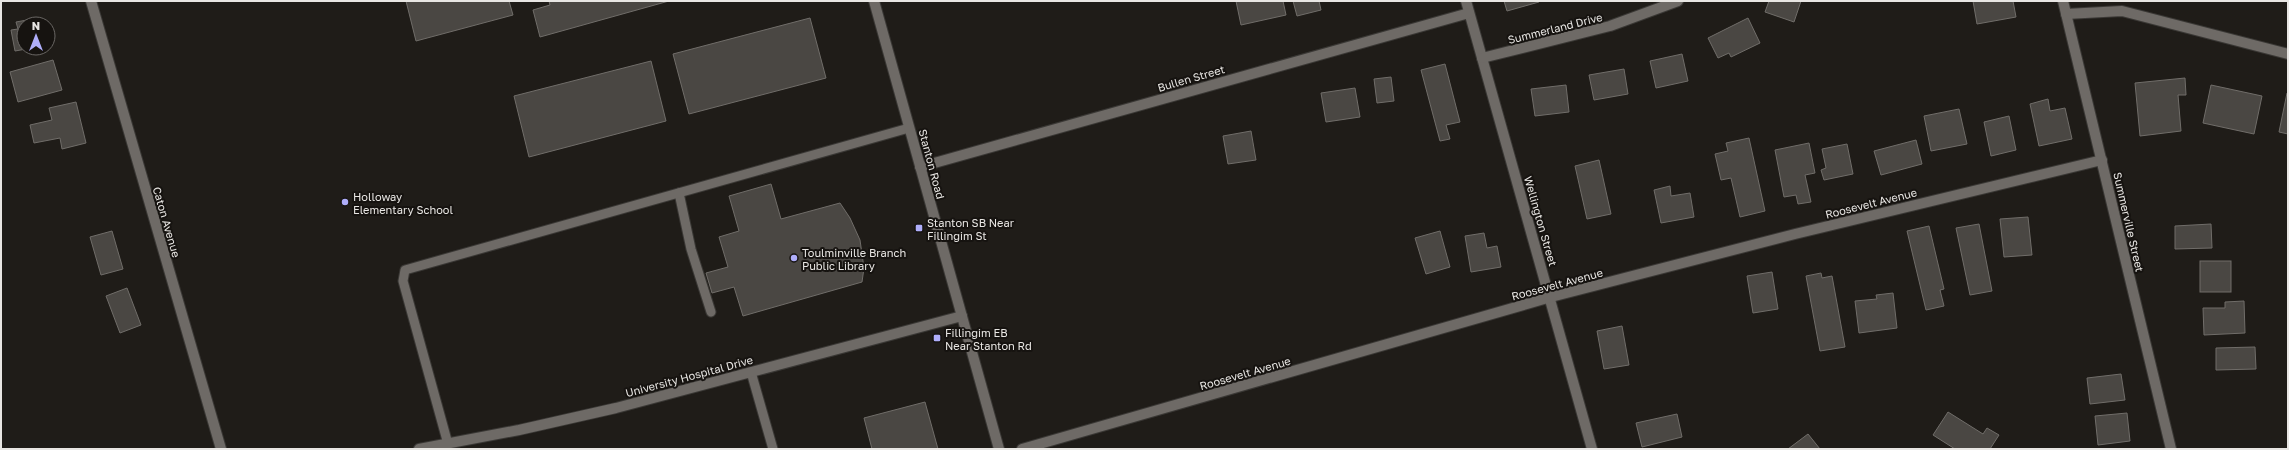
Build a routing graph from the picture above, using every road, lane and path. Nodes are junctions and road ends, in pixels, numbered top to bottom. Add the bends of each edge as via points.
1 (91, 1) edge
2 (874, 1) edge
3 (1466, 1) edge
4 (1678, 1) edge
5 (2063, 1) edge
6 (1469, 13) junction
7 (2066, 14) junction
8 (2288, 54) edge
9 (1482, 58) junction
10 (910, 128) junction
11 (2102, 160) junction
12 (920, 167) junction
13 (679, 193) junction
14 (1551, 297) junction
15 (711, 312) dead end
16 (962, 316) junction
17 (751, 372) junction
18 (448, 444) junction
19 (221, 449) edge
20 (419, 449) edge
21 (773, 449) edge
22 (999, 449) edge
23 (1022, 449) edge
24 (1592, 449) edge
25 (2171, 449) edge

1 - 19 street, Caton Avenue
2 - 10 street, Stanton Road
3 - 6 street, Wellington Street
4 - 9 street, Summerland Drive via 1610,26
5 - 7 street, Summerville Street
6 - 9 street, Wellington Street
6 - 12 street, Bullen Street
7 - 8 street via 2122,11
7 - 11 street, Summerville Street
9 - 14 street, Wellington Street
10 - 12 street, Stanton Road
10 - 13 lane
11 - 14 street, Roosevelt Avenue via 1795,234
11 - 25 street, Summerville Street
12 - 16 street, Stanton Road
13 - 15 lane via 691,249
13 - 18 lane via 405,270 403,281
14 - 23 street, Roosevelt Avenue
14 - 24 street, Wellington Street
16 - 17 street, University Hospital Drive
16 - 22 street, Stanton Road
17 - 18 street, University Hospital Drive via 574,418
17 - 21 lane
18 - 20 street, University Hospital Drive

